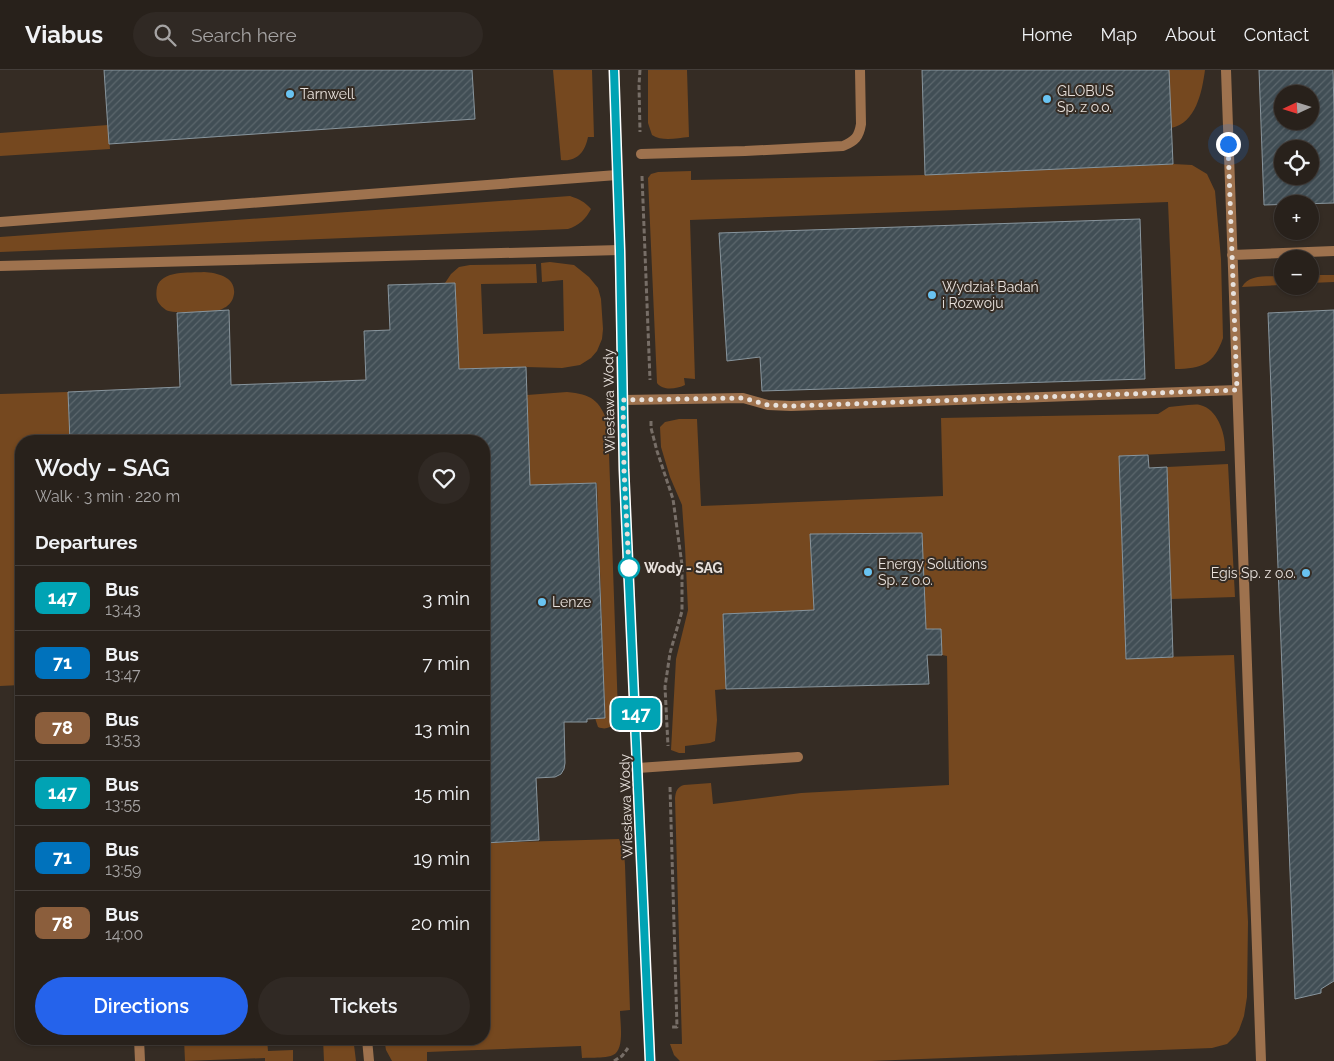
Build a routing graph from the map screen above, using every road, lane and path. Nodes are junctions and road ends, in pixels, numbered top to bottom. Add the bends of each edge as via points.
1 (614, 70) edge
2 (640, 70) edge
3 (860, 70) edge
4 (1226, 70) edge
5 (641, 154) junction
6 (617, 176) junction
7 (0, 222) edge
8 (620, 250) junction
9 (1334, 250) edge
10 (1232, 255) junction
11 (0, 266) edge
12 (1237, 390) junction
13 (623, 400) junction
14 (650, 401) junction
15 (798, 757) dead end
16 (669, 765) junction
17 (638, 768) junction
18 (649, 1028) junction
19 (140, 1045) edge
20 (368, 1045) edge
21 (628, 1047) dead end
22 (140, 1061) edge
23 (369, 1061) edge
24 (614, 1061) edge
25 (650, 1061) edge
26 (1261, 1061) edge

1 - 6 street, Wiesława Wody
2 - 5 path
3 - 5 street via 860,132 852,142 843,146
4 - 10 street
5 - 14 path
6 - 7 street
6 - 8 street, Wiesława Wody
8 - 11 street
8 - 13 street, Wiesława Wody
9 - 10 street
10 - 12 street
12 - 14 street via 791,406 768,405 743,398
12 - 26 street
13 - 14 street
13 - 17 street, Wiesława Wody
14 - 16 path via 651,428 674,499 682,564 682,611 665,686
15 - 16 street
16 - 17 street
16 - 18 path via 677,1027
17 - 18 street, Wiesława Wody
18 - 25 street, Wiesława Wody
19 - 22 street
20 - 23 street
21 - 24 path

